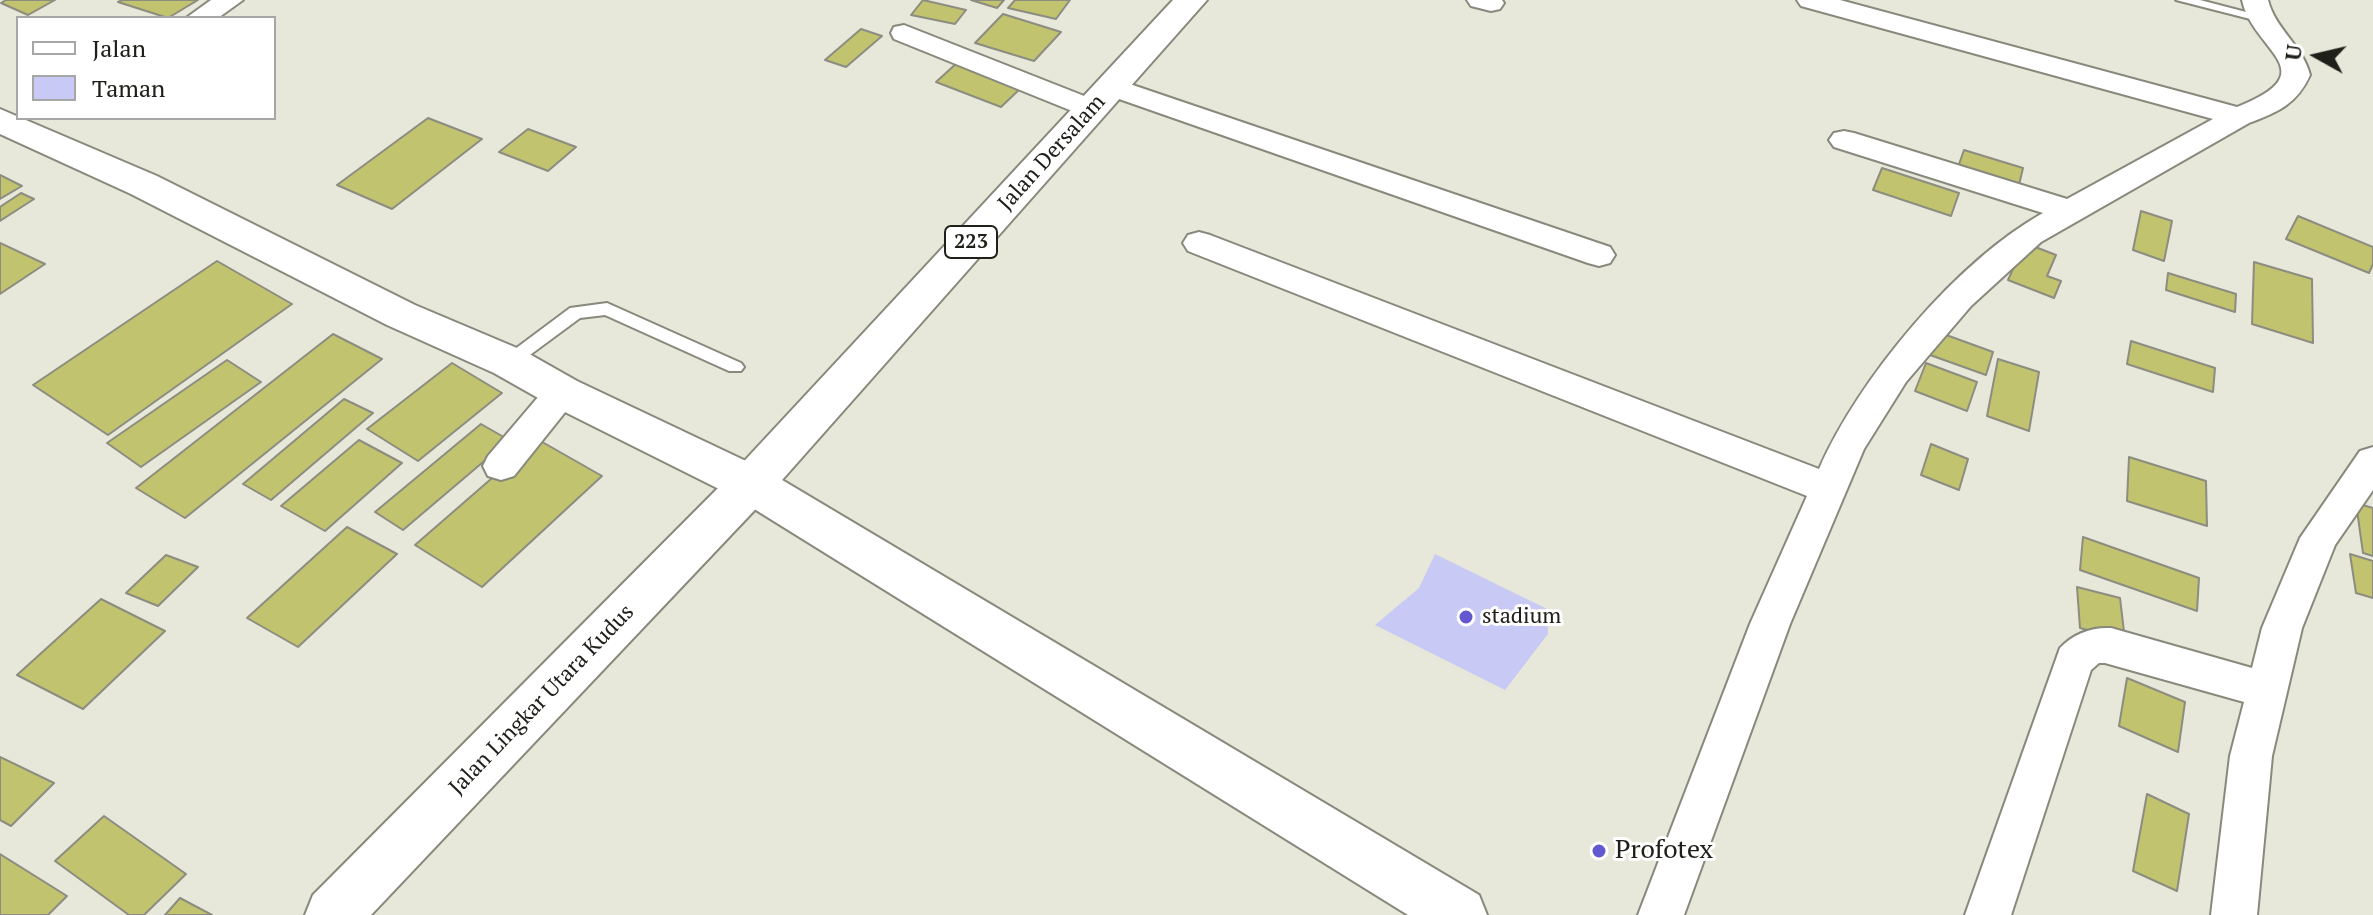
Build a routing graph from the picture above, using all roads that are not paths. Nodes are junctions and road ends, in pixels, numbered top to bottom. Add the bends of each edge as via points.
1 (230, 0) edge
2 (1191, 0) edge
3 (1810, 0) edge
4 (2183, 0) edge
5 (2258, 9) edge
6 (202, 16) edge
7 (904, 33) dead end
8 (1102, 98) junction
9 (2239, 117) junction
10 (16, 122) edge
11 (1844, 140) dead end
12 (2071, 211) junction
13 (1199, 243) dead end
14 (1599, 255) dead end
15 (509, 362) junction
16 (735, 367) dead end
17 (562, 392) junction
18 (2373, 461) edge
19 (501, 466) dead end
20 (751, 484) junction
21 (1827, 488) junction
22 (2267, 690) junction
23 (333, 915) edge
24 (1459, 915) edge
25 (1661, 915) edge
26 (1988, 915) edge
27 (2234, 915) edge

1 - 6 street
2 - 8 main road, Jalan Dersalam / 223
3 - 9 street
4 - 5 lane
5 - 9 street via 2284,43 2296,75 2274,103
7 - 8 street
8 - 14 street
8 - 20 main road, Jalan Dersalam / 223
9 - 12 street
10 - 15 main road via 401,315
11 - 12 street
12 - 21 street via 2030,234 1959,298 1894,373 1848,444
13 - 21 street
15 - 16 lane via 576,312 607,309
15 - 17 main road
17 - 19 street
17 - 20 main road
18 - 22 street via 2319,538 2282,628
20 - 23 main road, Jalan Lingkar Utara Kudus / 223
20 - 24 main road
21 - 25 street
22 - 26 street via 2111,646 2085,648 2074,661
22 - 27 street via 2251,756

